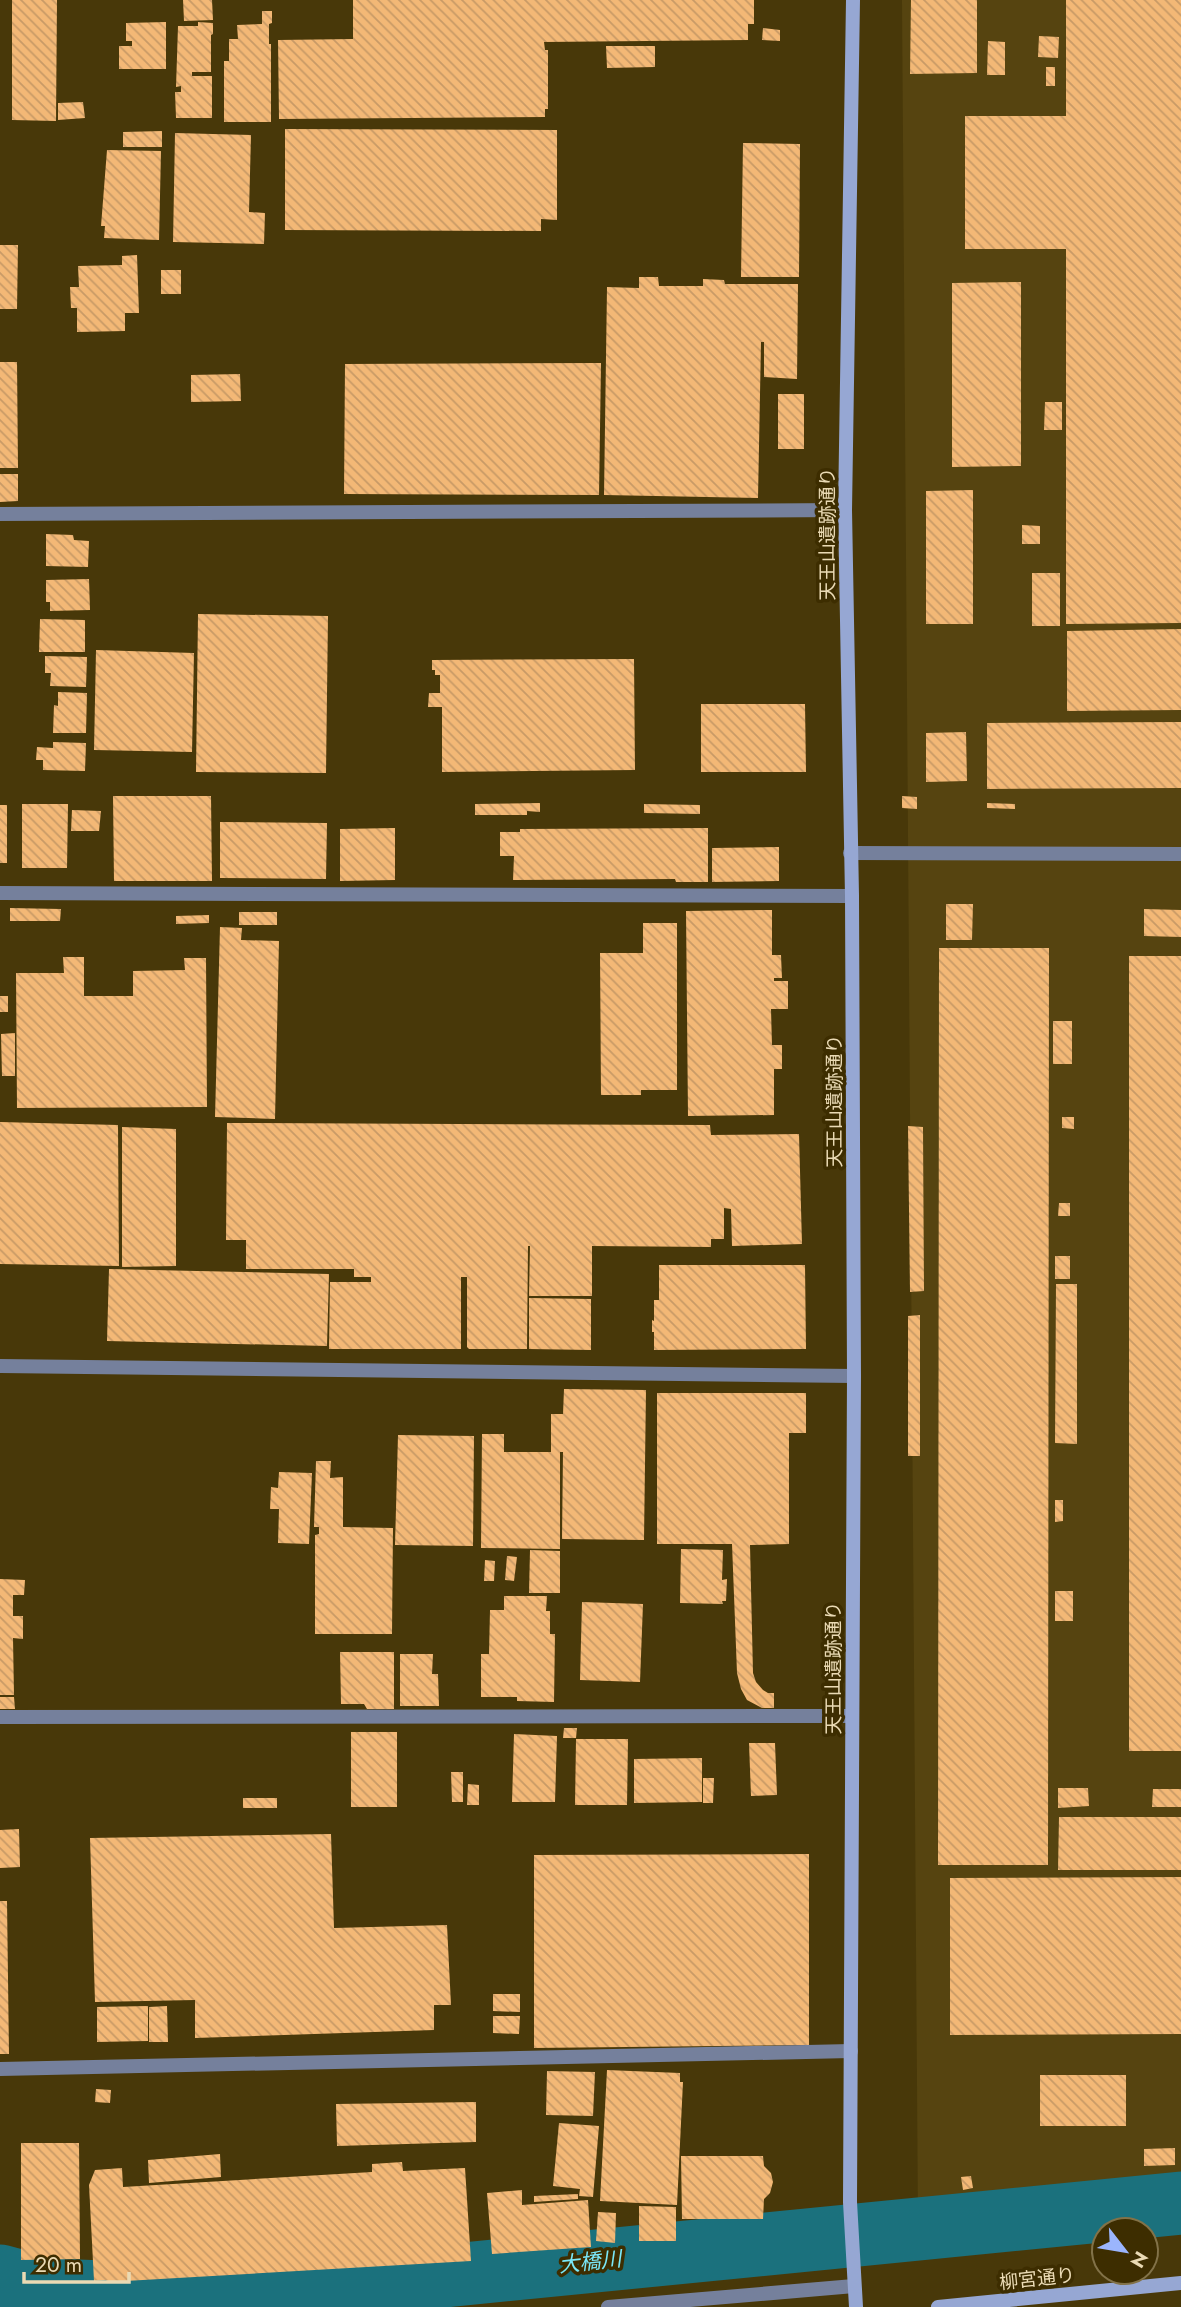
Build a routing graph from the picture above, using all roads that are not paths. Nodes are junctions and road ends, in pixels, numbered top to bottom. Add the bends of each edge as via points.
1 (853, 0) edge
2 (845, 510) junction
3 (0, 514) edge
4 (850, 853) junction
5 (1181, 854) edge
6 (0, 893) edge
7 (852, 896) junction
8 (0, 1366) edge
9 (854, 1376) junction
10 (852, 1716) junction
11 (0, 1717) edge
12 (851, 2051) junction
13 (0, 2069) edge
14 (854, 2282) junction
15 (1181, 2283) edge
16 (608, 2307) edge
17 (856, 2307) edge
18 (938, 2307) edge

1 - 2 street, 天王山遺跡通り
2 - 3 street
2 - 4 street, 天王山遺跡通り
4 - 5 street
4 - 7 street, 天王山遺跡通り
6 - 7 street
7 - 9 street, 天王山遺跡通り
8 - 9 street
9 - 10 street, 天王山遺跡通り
10 - 11 street
10 - 12 street, 天王山遺跡通り
12 - 13 street
12 - 14 street, 天王山遺跡通り
14 - 16 street
14 - 17 street
15 - 18 street, 柳宮通り

